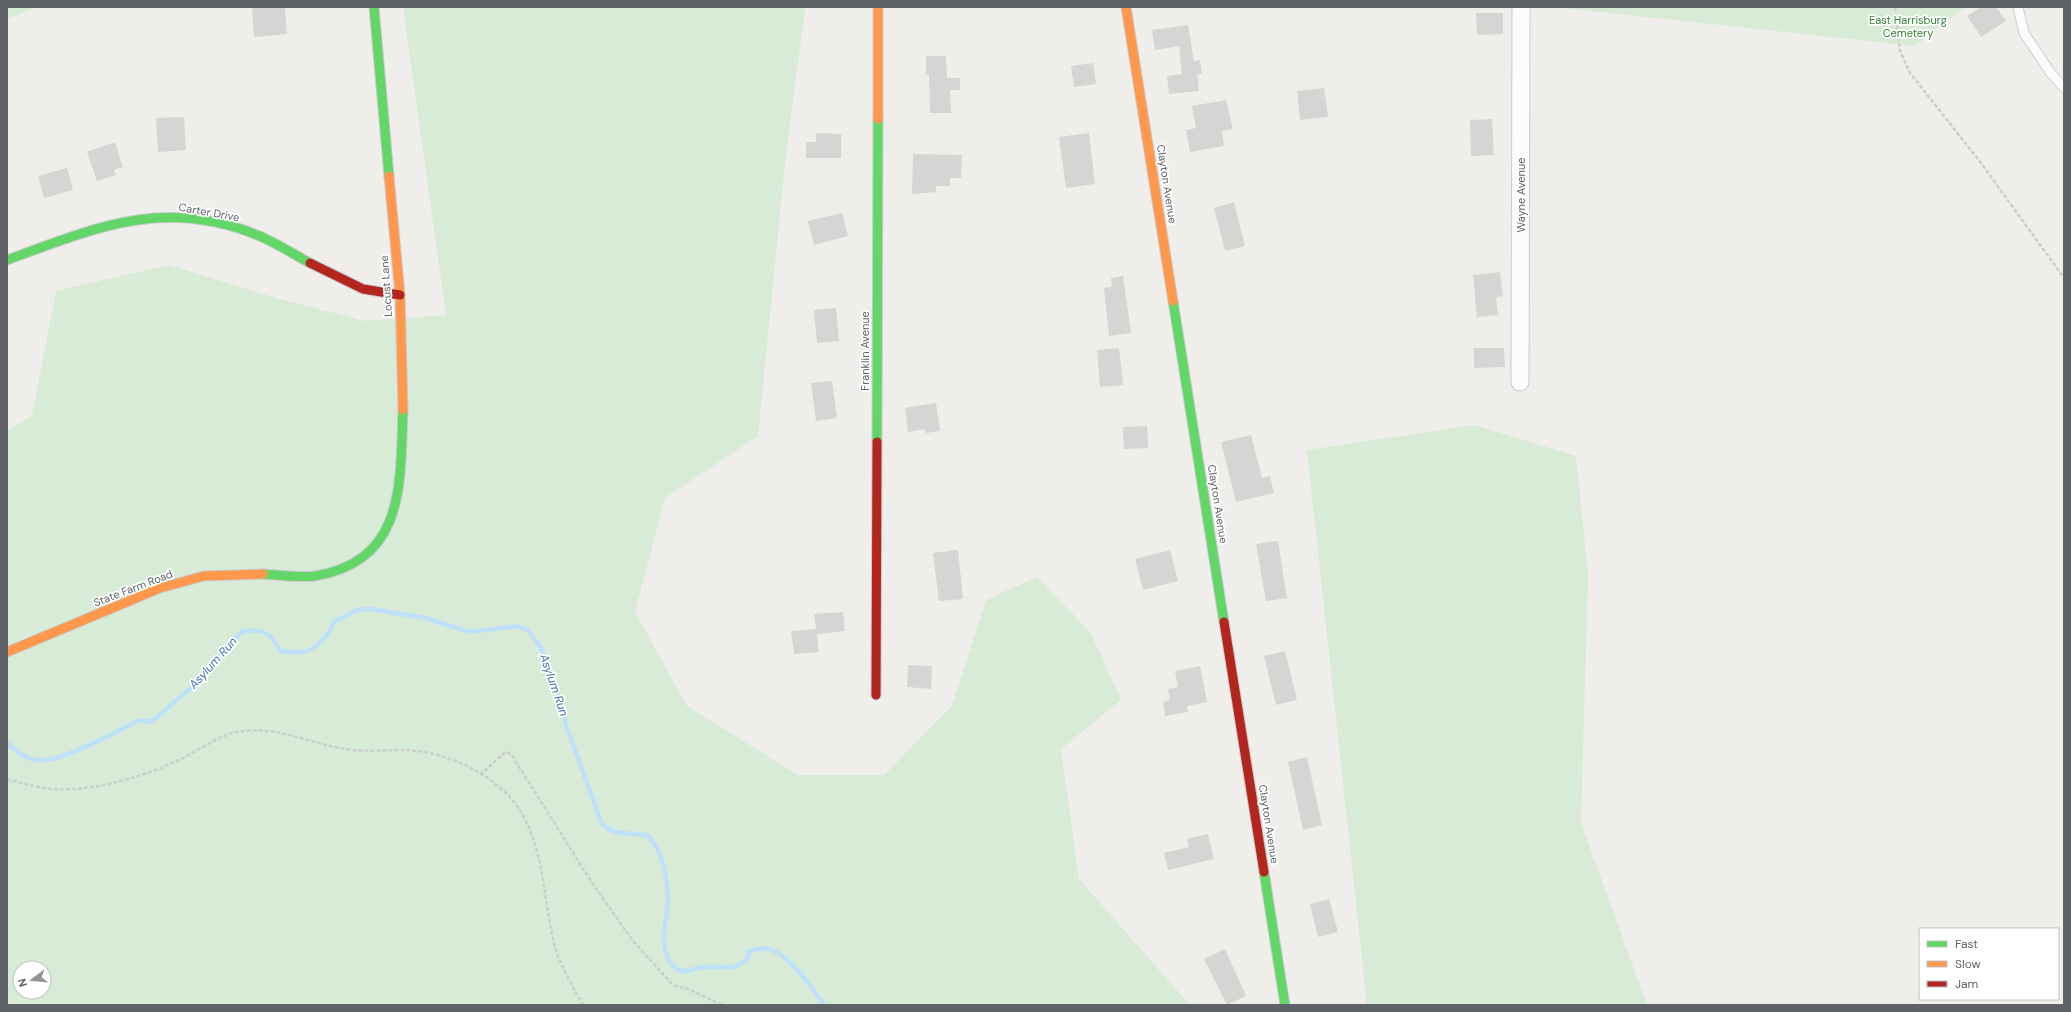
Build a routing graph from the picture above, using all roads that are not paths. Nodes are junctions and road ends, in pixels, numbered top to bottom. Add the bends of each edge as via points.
1 (374, 7) edge
2 (878, 7) edge
3 (1126, 7) edge
4 (1521, 7) edge
5 (2018, 7) edge
6 (2064, 88) edge
7 (7, 260) edge
8 (400, 295) junction
9 (1520, 382) dead end
10 (365, 556) joint
11 (7, 652) edge
12 (876, 695) dead end
13 (1285, 1005) edge

1 - 8 street, Locust Lane
2 - 12 street, Franklin Avenue
3 - 13 street, Clayton Avenue
4 - 9 street, Wayne Avenue
5 - 6 lane via 2024,33
7 - 8 street, Carter Drive via 92,229 135,219 165,217 230,225 258,235 333,276 363,289
8 - 10 street, Locust Lane via 403,396 400,482 393,514 382,536
10 - 11 street, State Farm Road via 341,570 313,576 204,576 160,588

